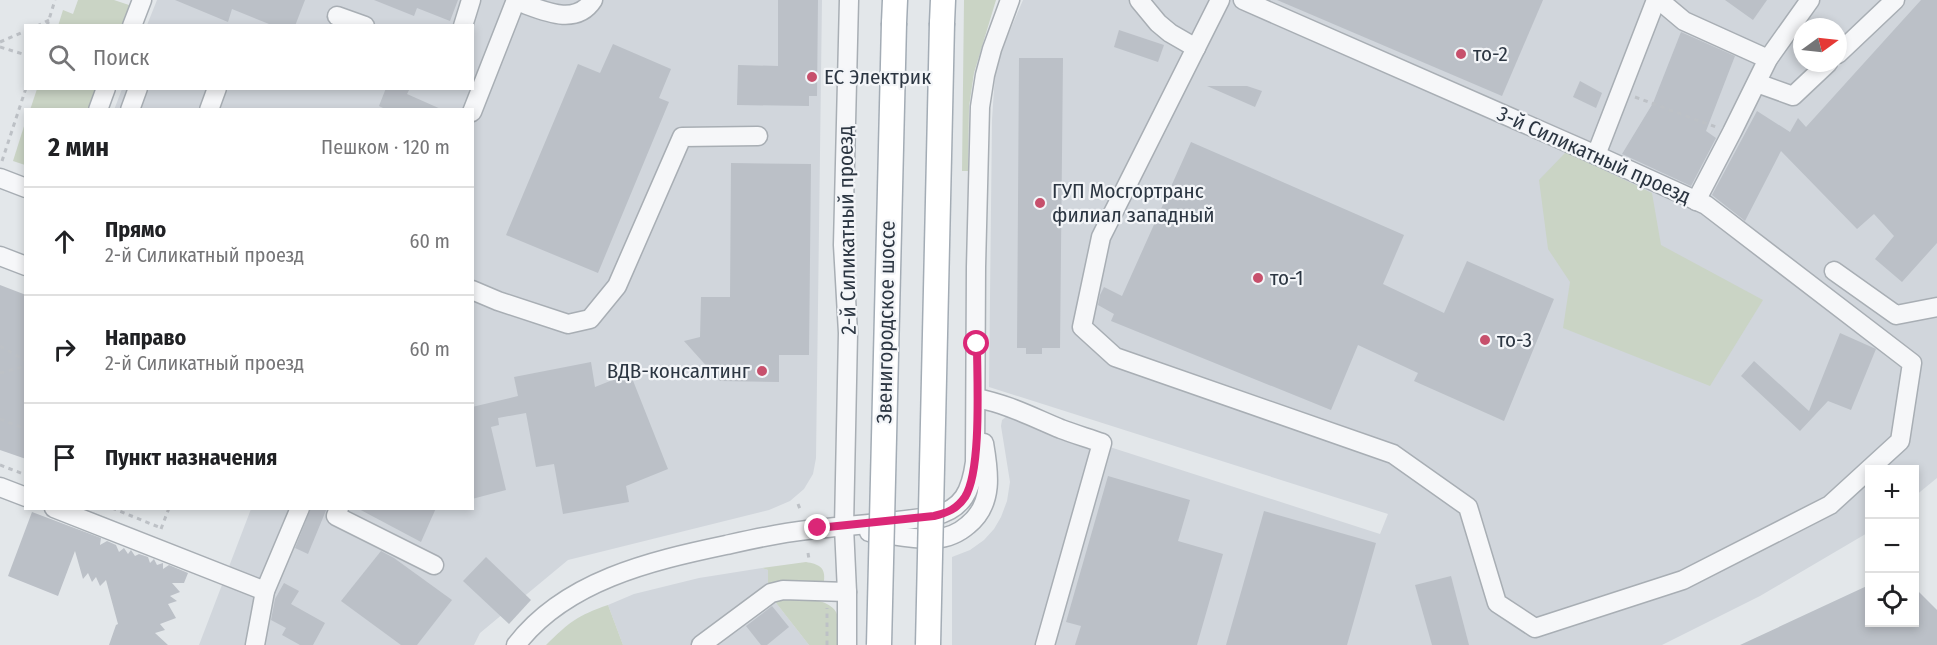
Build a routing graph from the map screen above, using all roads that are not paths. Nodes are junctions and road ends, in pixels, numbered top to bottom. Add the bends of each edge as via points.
1 (142, 0) edge
2 (471, 0) edge
3 (516, 0) edge
4 (593, 0) edge
5 (849, 0) edge
6 (1010, 0) edge
7 (1139, 0) edge
8 (1220, 0) edge
9 (1244, 0) edge
10 (1658, 0) edge
11 (1810, 0) edge
12 (1894, 0) edge
13 (894, 12) edge
14 (943, 12) edge
15 (338, 14) edge
16 (133, 24) edge
17 (360, 24) edge
18 (464, 24) edge
19 (1847, 45) edge
20 (1196, 48) junction
21 (1768, 59) junction
22 (1818, 72) edge
23 (1757, 83) junction
24 (105, 90) edge
25 (137, 90) edge
26 (217, 90) edge
27 (99, 108) edge
28 (131, 108) edge
29 (210, 108) edge
30 (474, 108) edge
31 (758, 135) dead end
32 (1596, 155) junction
33 (0, 178) edge
34 (24, 187) edge
35 (1696, 201) junction
36 (0, 256) edge
37 (24, 265) edge
38 (1834, 271) dead end
39 (474, 291) edge
40 (1937, 307) edge
41 (976, 398) junction
42 (0, 487) edge
43 (24, 496) edge
44 (59, 510) edge
45 (299, 510) edge
46 (338, 510) edge
47 (844, 527) junction
48 (434, 565) dead end
49 (265, 591) junction
50 (847, 592) junction
51 (255, 645) edge
52 (516, 645) edge
53 (701, 645) edge
54 (847, 645) edge
55 (879, 645) edge
56 (928, 645) edge
57 (1045, 645) edge

1 - 16 street
2 - 18 street
3 - 4 street via 565,16 585,9
3 - 30 street
5 - 47 street, 2-й Силикатный проезд via 843,245 848,333
6 - 41 street via 987,66 980,107
7 - 20 street via 1158,23
8 - 20 street
9 - 32 street, 3-й Силикатный проезд
10 - 21 street via 1684,21
10 - 32 street
11 - 21 street
12 - 19 street
13 - 55 main road, Звенигородское шоссе, bridge
14 - 56 main road, bridge
15 - 17 street
20 - 35 street, 3-й Силикатный проезд via 1101,237 1082,327 1115,357 1393,454 1468,507 1497,603 1535,628 1683,580 1830,505 1900,441 1912,363
21 - 23 street
22 - 23 street via 1793,96
23 - 35 street
24 - 27 street
25 - 28 street
26 - 29 street
31 - 39 street via 682,137 617,286 590,320 568,324
32 - 35 street, 3-й Силикатный проезд
33 - 34 street
36 - 37 street
38 - 40 street via 1896,315
41 - 47 street via 988,476 985,503 972,522 954,534 935,539
41 - 57 street via 994,401 1102,443
42 - 43 street
44 - 49 street
45 - 49 street
46 - 48 street via 336,516
47 - 50 street
47 - 52 street via 776,535 627,570 556,607
49 - 51 street
50 - 53 street via 771,592
50 - 54 street

